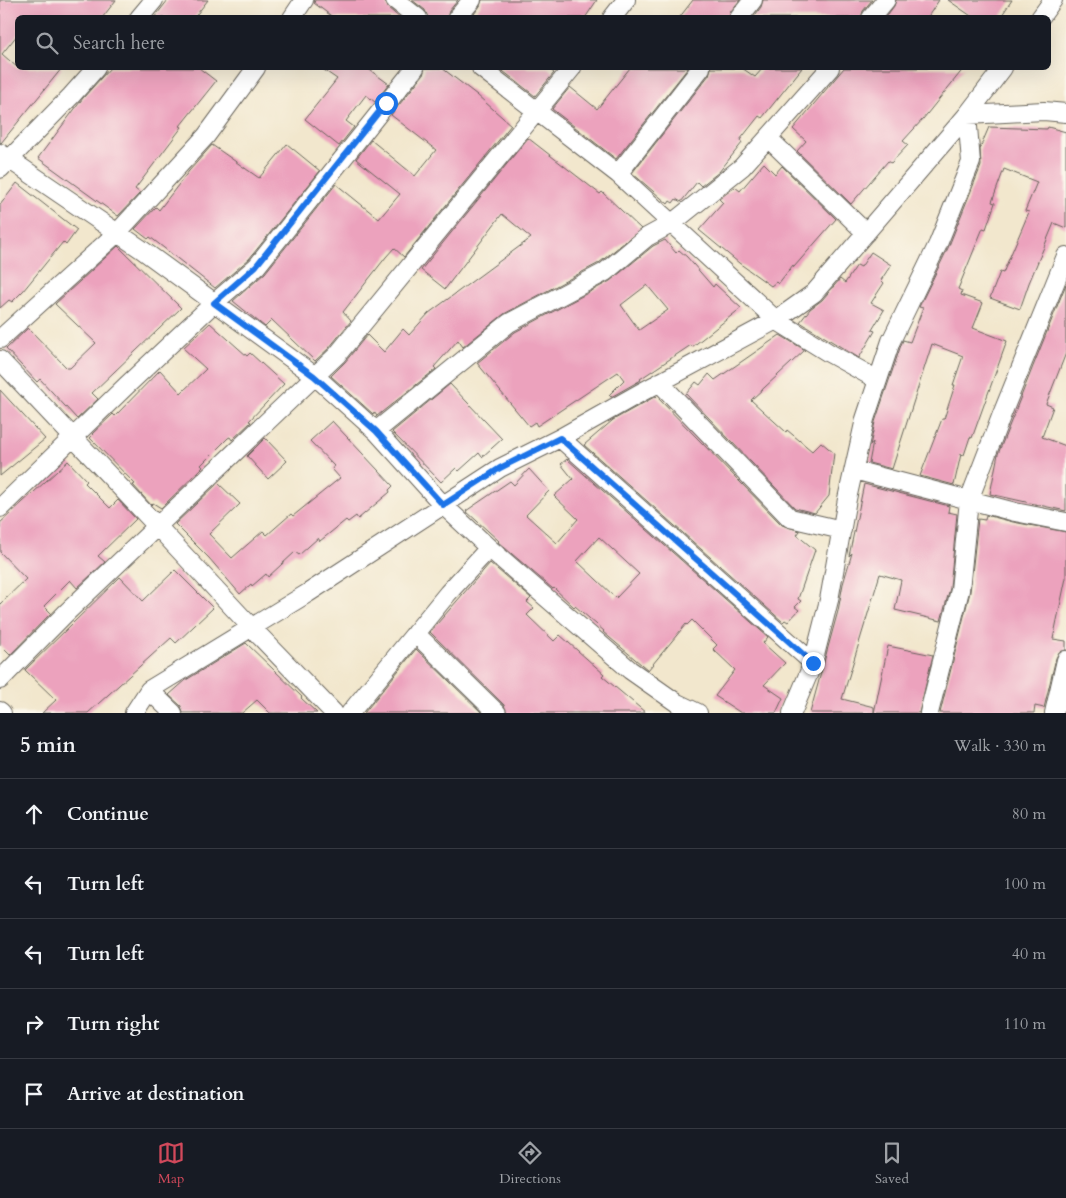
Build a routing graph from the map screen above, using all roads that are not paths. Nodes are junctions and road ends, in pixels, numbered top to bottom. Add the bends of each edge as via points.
1 (154, 0) edge
2 (304, 0) edge
3 (395, 0) edge
4 (472, 0) edge
5 (626, 0) edge
6 (753, 0) edge
7 (886, 0) edge
8 (1053, 0) edge
9 (142, 15) edge
10 (294, 15) edge
11 (414, 15) edge
12 (460, 15) edge
13 (614, 15) edge
14 (741, 15) edge
15 (874, 15) edge
16 (1042, 15) edge
17 (94, 70) edge
18 (255, 70) edge
19 (413, 70) edge
20 (484, 70) edge
21 (570, 70) edge
22 (699, 70) edge
23 (828, 70) edge
24 (1001, 70) edge
25 (536, 111) junction
26 (1066, 113) edge
27 (967, 115) junction
28 (768, 138) junction
29 (3, 161) edge
30 (618, 174) junction
31 (671, 224) junction
32 (117, 233) junction
33 (866, 233) junction
34 (1066, 256) edge
35 (214, 303) junction
36 (776, 320) junction
37 (0, 339) edge
38 (0, 360) edge
39 (314, 376) junction
40 (878, 380) junction
41 (659, 382) junction
42 (376, 431) junction
43 (73, 437) junction
44 (560, 438) junction
45 (854, 470) junction
46 (969, 500) junction
47 (443, 505) junction
48 (0, 508) edge
49 (1066, 522) edge
50 (157, 526) junction
51 (842, 530) junction
52 (489, 548) junction
53 (251, 627) junction
54 (415, 633) junction
55 (1066, 660) edge
56 (813, 663) junction
57 (0, 680) edge
58 (149, 690) junction
59 (134, 713) edge
60 (172, 713) edge
61 (334, 713) edge
62 (350, 713) edge
63 (497, 713) edge
64 (698, 713) edge
65 (792, 713) edge
66 (929, 713) edge
67 (1054, 713) edge

1 - 9 street
2 - 10 street
3 - 11 street
4 - 12 street
5 - 13 street
6 - 14 street
7 - 15 street
8 - 16 street
17 - 29 street via 72,96
18 - 32 street via 206,136
19 - 35 street via 256,266
20 - 25 street
21 - 25 street
22 - 30 street
23 - 28 street
24 - 27 street
25 - 30 street
25 - 39 street via 337,355
26 - 27 street
27 - 33 street
27 - 40 street via 971,162 938,244 891,341
28 - 31 street via 742,167
28 - 33 street
29 - 32 street
30 - 31 street
31 - 36 street
31 - 42 street via 647,237 605,272 509,324
32 - 35 street
32 - 37 street
33 - 36 street via 814,293
34 - 46 street
35 - 39 street
35 - 43 street
36 - 40 street
36 - 41 street
38 - 43 street
39 - 42 street
39 - 50 street
40 - 45 street via 865,419
41 - 44 street
41 - 51 street via 790,518
42 - 47 street
43 - 48 street
43 - 50 street
44 - 47 street via 500,468
44 - 56 street
45 - 46 street
45 - 51 street
46 - 49 street
46 - 66 street via 960,590
47 - 52 street
47 - 53 street
50 - 53 street
50 - 57 street
51 - 56 street
52 - 54 street
52 - 64 street via 630,670
53 - 58 street
53 - 61 street
54 - 62 street
54 - 63 street
55 - 67 street
56 - 65 street
58 - 59 street
58 - 60 street

